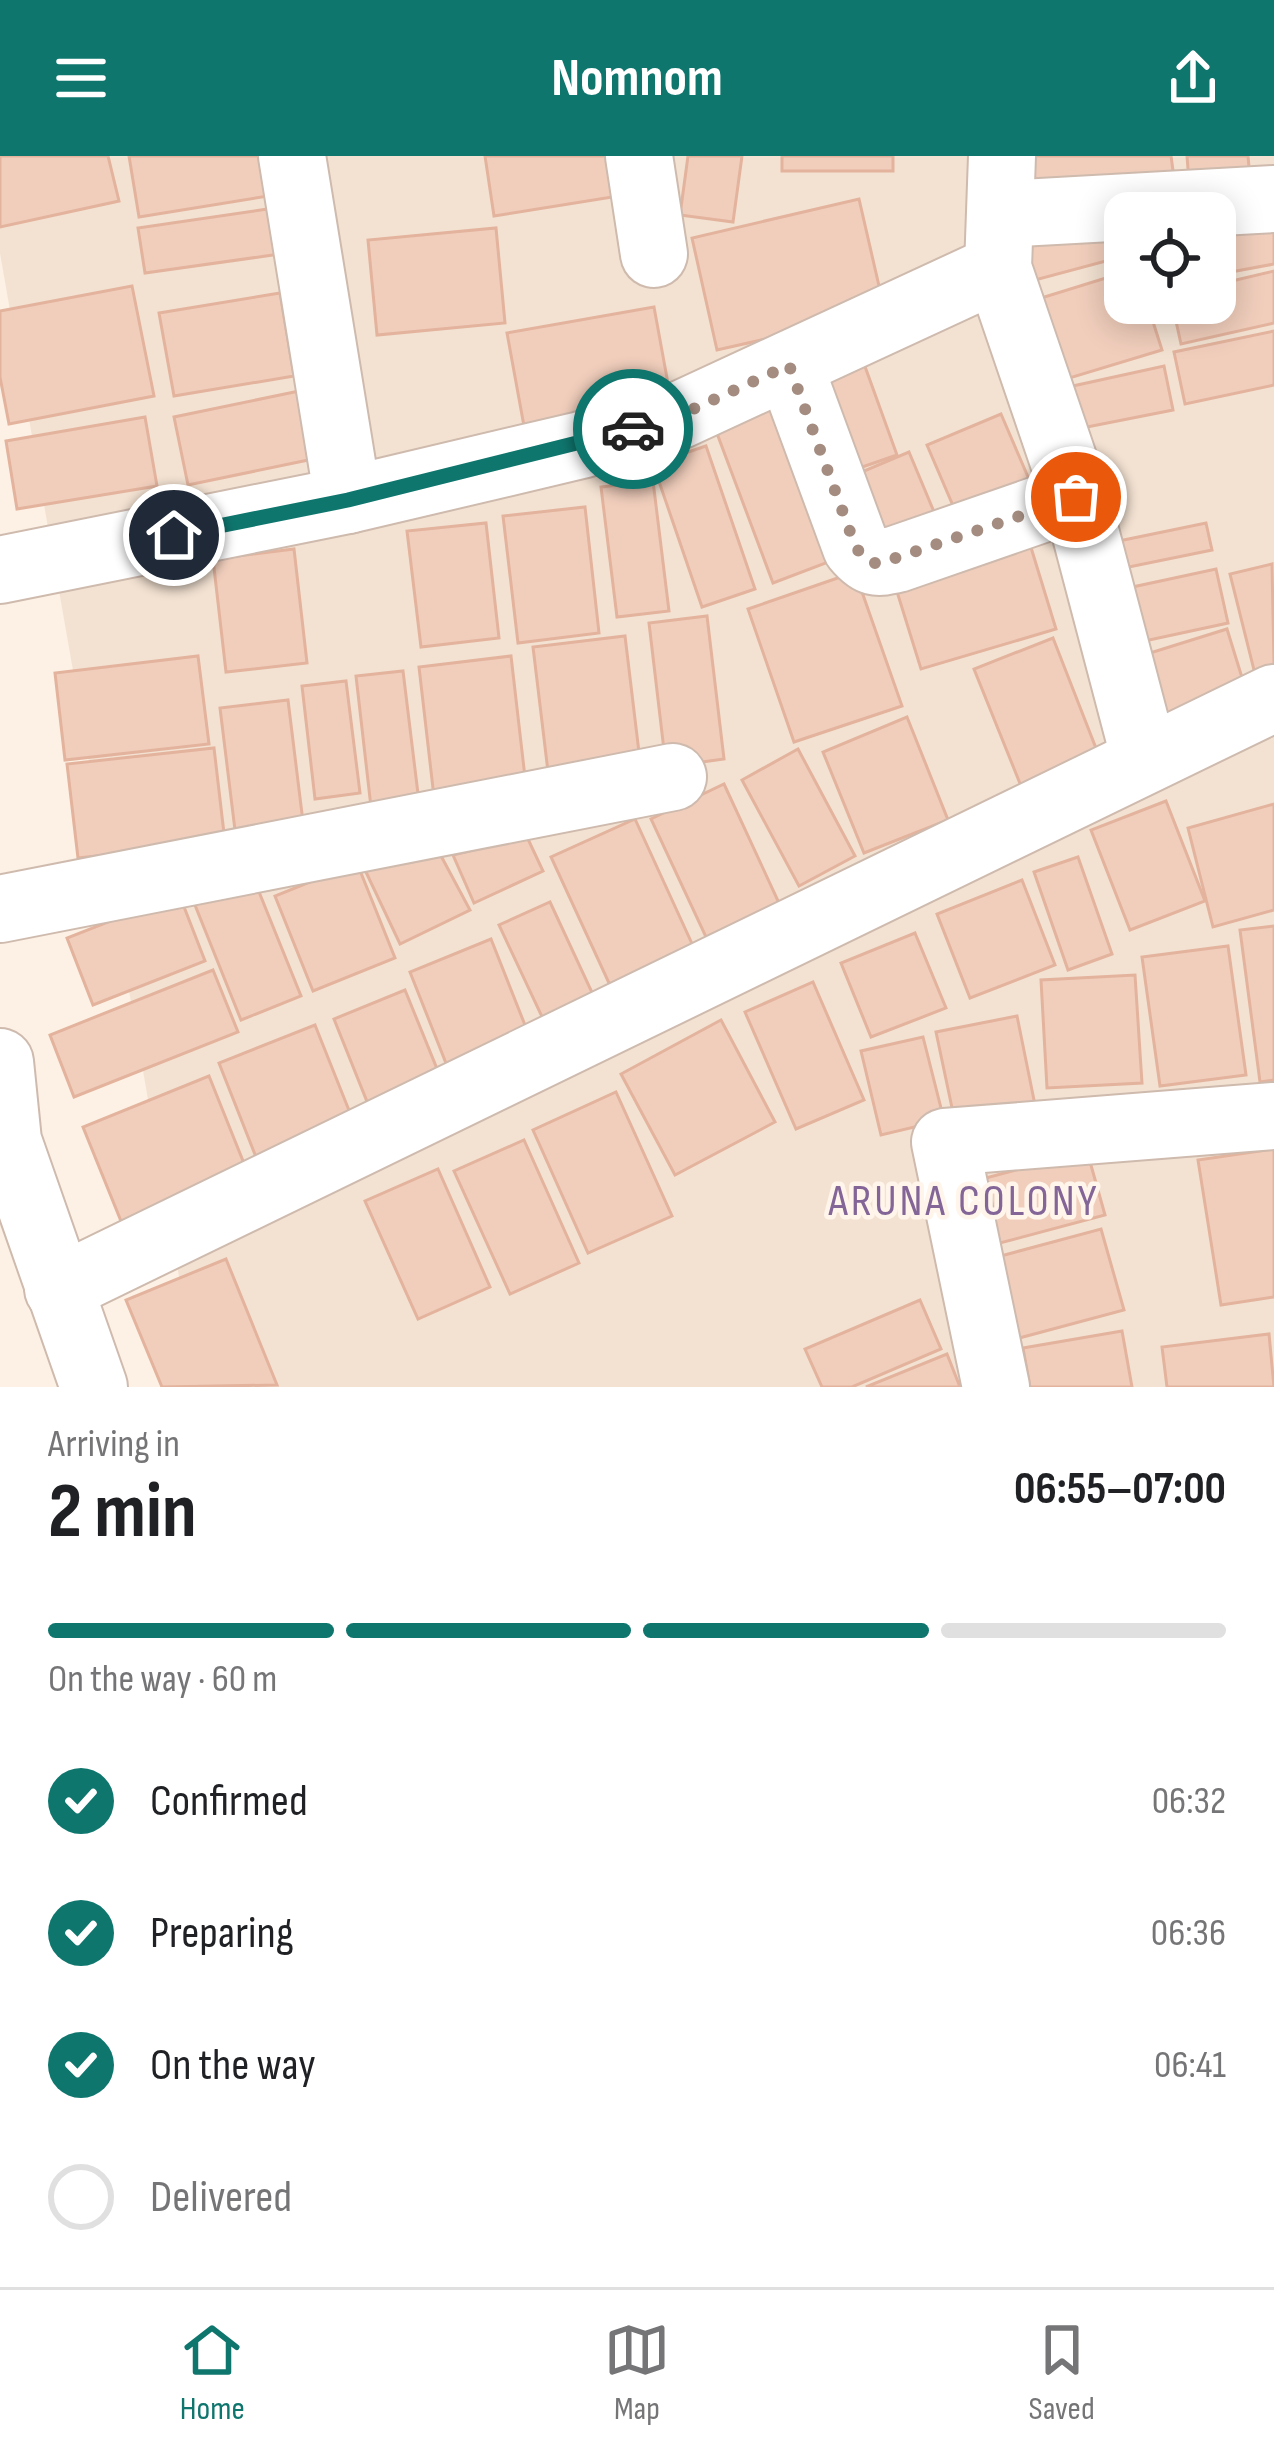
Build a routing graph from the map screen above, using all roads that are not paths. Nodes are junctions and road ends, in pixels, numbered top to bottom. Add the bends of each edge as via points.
1 (292, 156) edge
2 (639, 156) edge
3 (1274, 199) edge
4 (1001, 213) edge
5 (654, 254) dead end
6 (789, 365) junction
7 (1076, 497) junction
8 (348, 500) junction
9 (0, 570) edge
10 (1274, 698) edge
11 (1145, 759) junction
12 (673, 777) dead end
13 (0, 909) edge
14 (0, 1062) edge
15 (1274, 1116) edge
16 (58, 1289) junction
17 (90, 1385) edge
18 (996, 1387) edge

1 - 8 street
2 - 5 street
3 - 4 street
4 - 6 street
4 - 7 street
6 - 7 street via 856,548 868,561 896,559
6 - 8 street via 680,415
7 - 11 street
8 - 9 street
10 - 11 street
11 - 16 street
12 - 13 street
14 - 16 street via 8,1141
15 - 18 street via 945,1142
16 - 17 street

